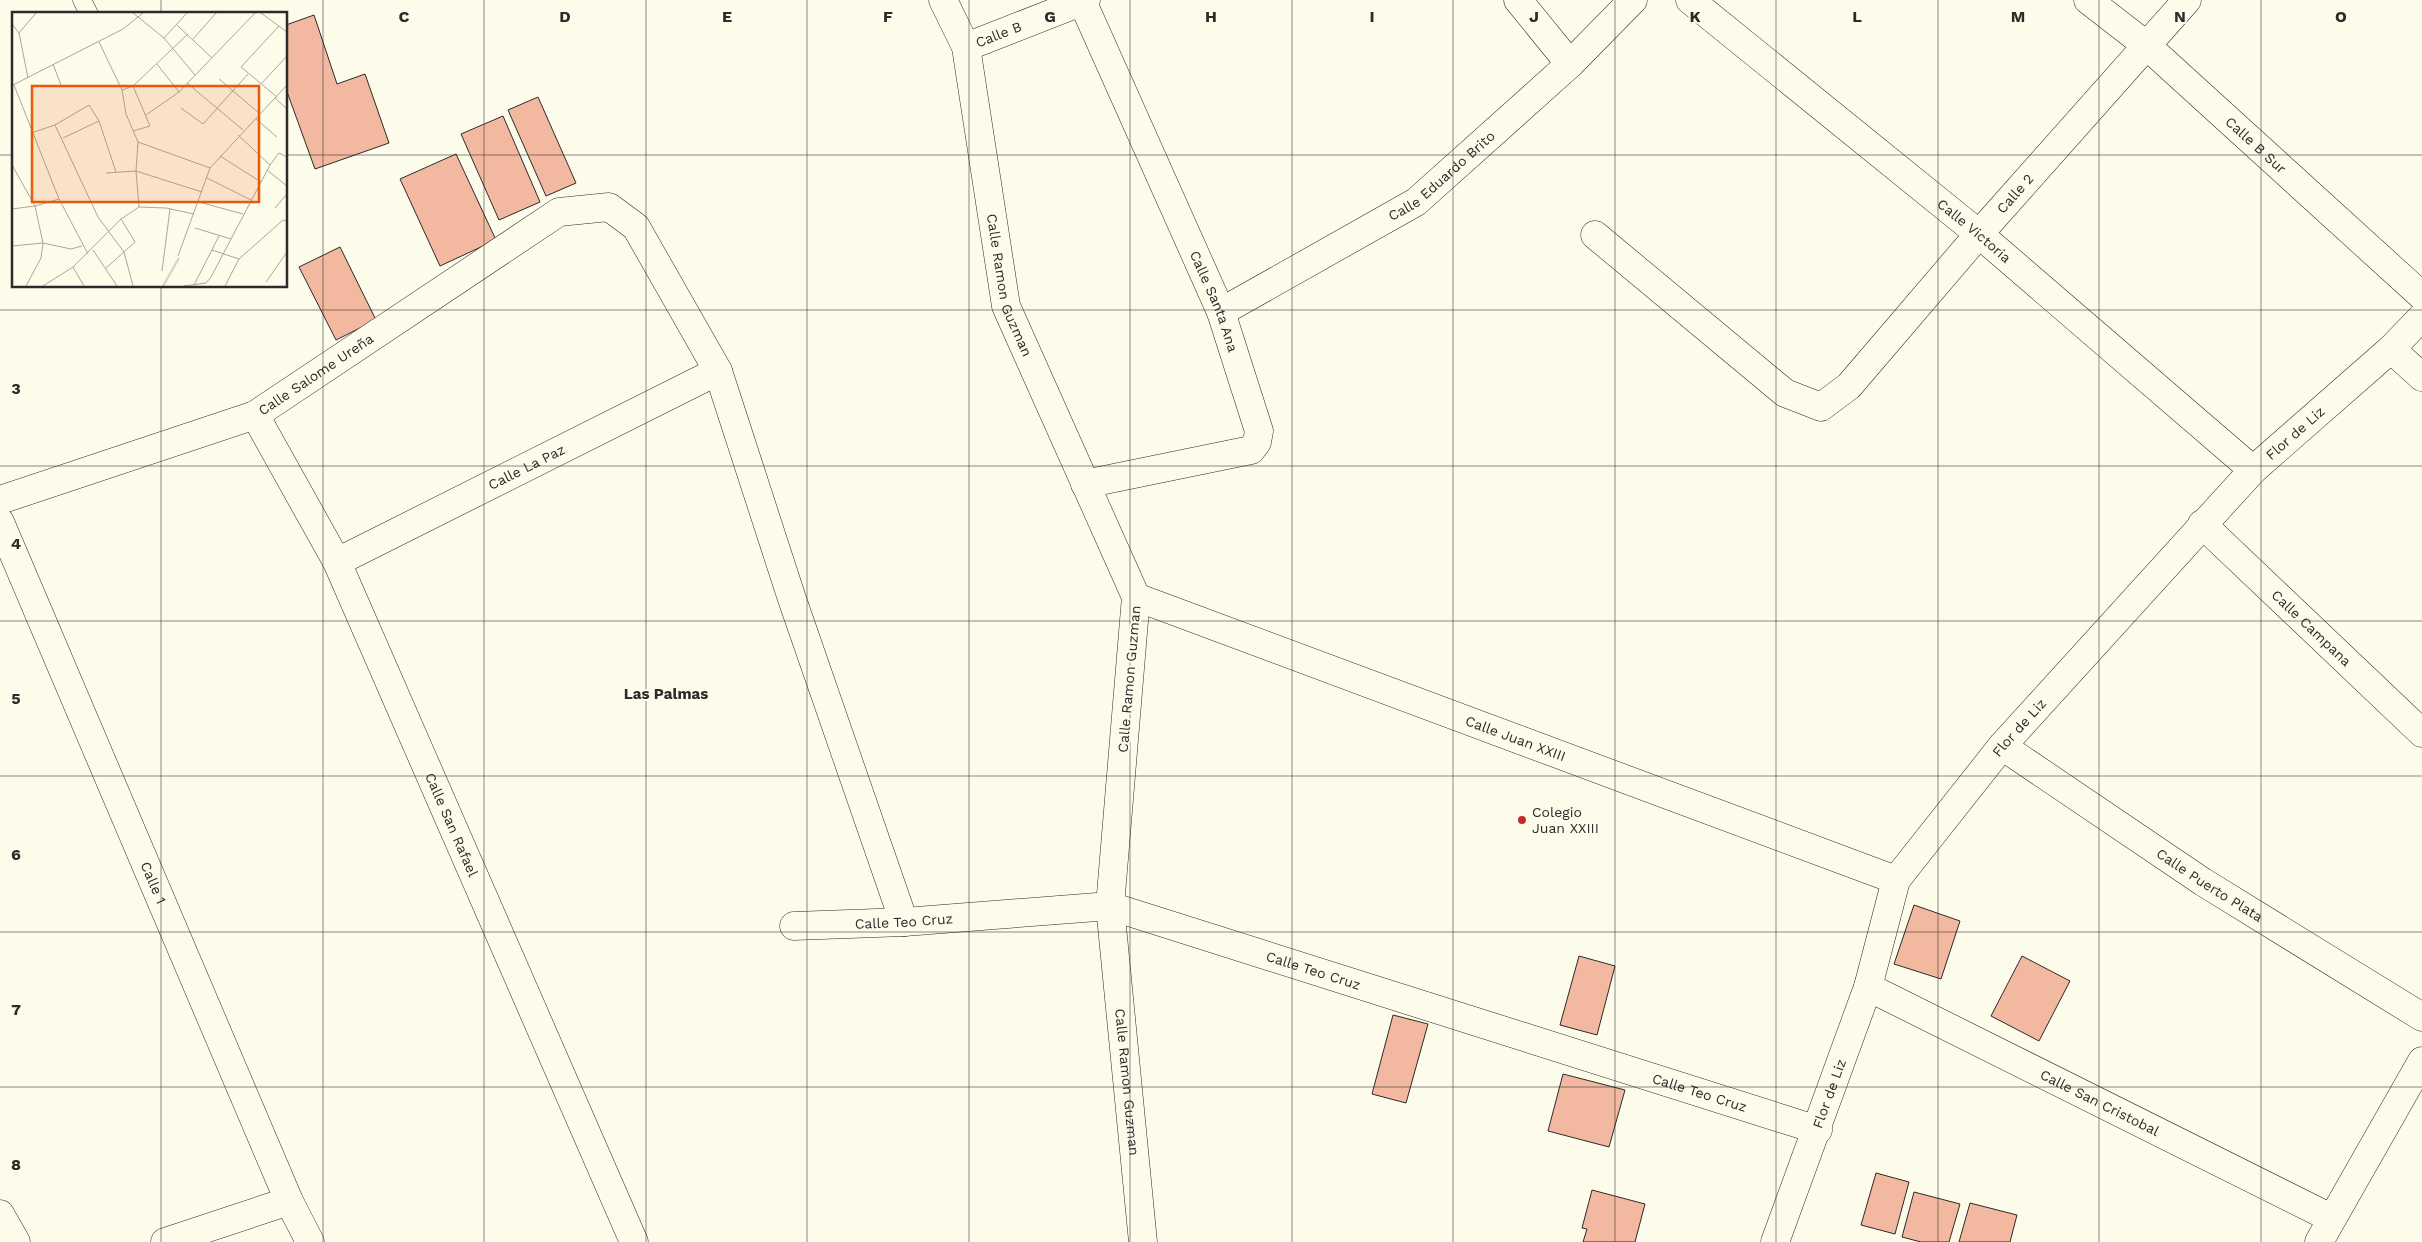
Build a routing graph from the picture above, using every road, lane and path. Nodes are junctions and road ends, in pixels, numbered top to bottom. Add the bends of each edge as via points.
1 (82, 0) edge
2 (943, 0) edge
3 (1518, 0) edge
4 (1632, 0) edge
5 (1690, 0) edge
6 (2088, 0) edge
7 (2187, 0) edge
8 (1084, 1) edge
9 (88, 12) edge
10 (2146, 45) junction
11 (966, 47) junction
12 (1570, 64) junction
13 (1979, 234) junction
14 (1595, 235) dead end
15 (2422, 296) edge
16 (1221, 312) junction
17 (2422, 317) edge
18 (2391, 349) junction
19 (718, 371) junction
20 (2422, 376) edge
21 (254, 415) junction
22 (2253, 470) junction
23 (1085, 484) junction
24 (0, 500) edge
25 (0, 522) edge
26 (2202, 524) junction
27 (337, 562) junction
28 (1136, 597) junction
29 (2422, 733) edge
30 (2002, 746) junction
31 (1896, 880) junction
32 (1110, 906) junction
33 (904, 922) junction
34 (794, 926) dead end
35 (1868, 987) junction
36 (2422, 1017) edge
37 (2422, 1061) edge
38 (1818, 1130) junction
39 (289, 1201) junction
40 (0, 1214) edge
41 (2331, 1218) junction
42 (1784, 1240) edge
43 (16, 1242) edge
44 (165, 1242) edge
45 (310, 1242) edge
46 (634, 1242) edge
47 (1143, 1242) edge
48 (2319, 1242) edge

1 - 9 lane
2 - 11 street, Calle Ramon Guzman
3 - 12 street
4 - 12 street, Calle Eduardo Brito
5 - 13 street, Calle Victoria
6 - 10 street, Calle B Sur
7 - 10 street, Calle 2
8 - 11 street, Calle B
8 - 16 street, Calle Santa Ana
10 - 13 street, Calle 2
10 - 15 street, Calle B Sur
11 - 23 street, Calle Ramon Guzman via 1006,306
12 - 16 street, Calle Eduardo Brito via 1416,202
13 - 14 street, Calle 2 via 1849,386 1821,408 1785,393
13 - 22 street, Calle Victoria
16 - 23 street, Calle Santa Ana via 1259,432 1251,450
17 - 18 street, Flor de Liz
18 - 20 street
18 - 22 street, Flor de Liz
19 - 21 street, Calle Salome Ureña via 636,227 609,207 559,212
19 - 27 street, Calle La Paz
19 - 33 street via 792,599
21 - 24 street, Calle Salome Ureña
21 - 27 street, Calle San Rafael
22 - 26 street, Flor de Liz
23 - 28 street, Calle Ramon Guzman
25 - 39 street, Calle 1
26 - 29 street, Calle Campana
26 - 30 street, Flor de Liz
27 - 46 street, Calle San Rafael
28 - 31 street, Calle Juan XXIII
28 - 32 street, Calle Ramon Guzman
30 - 31 street, Flor de Liz
30 - 36 street, Calle Puerto Plata via 2203,882
31 - 35 street, Flor de Liz
32 - 33 street, Calle Teo Cruz
32 - 38 street, Calle Teo Cruz
32 - 47 street, Calle Ramon Guzman
33 - 34 street, Calle Teo Cruz
35 - 38 street, Flor de Liz
35 - 41 street, Calle San Cristobal
37 - 41 street
38 - 42 street, Flor de Liz
39 - 44 street
39 - 45 street, Calle 1
40 - 43 street
41 - 48 street

